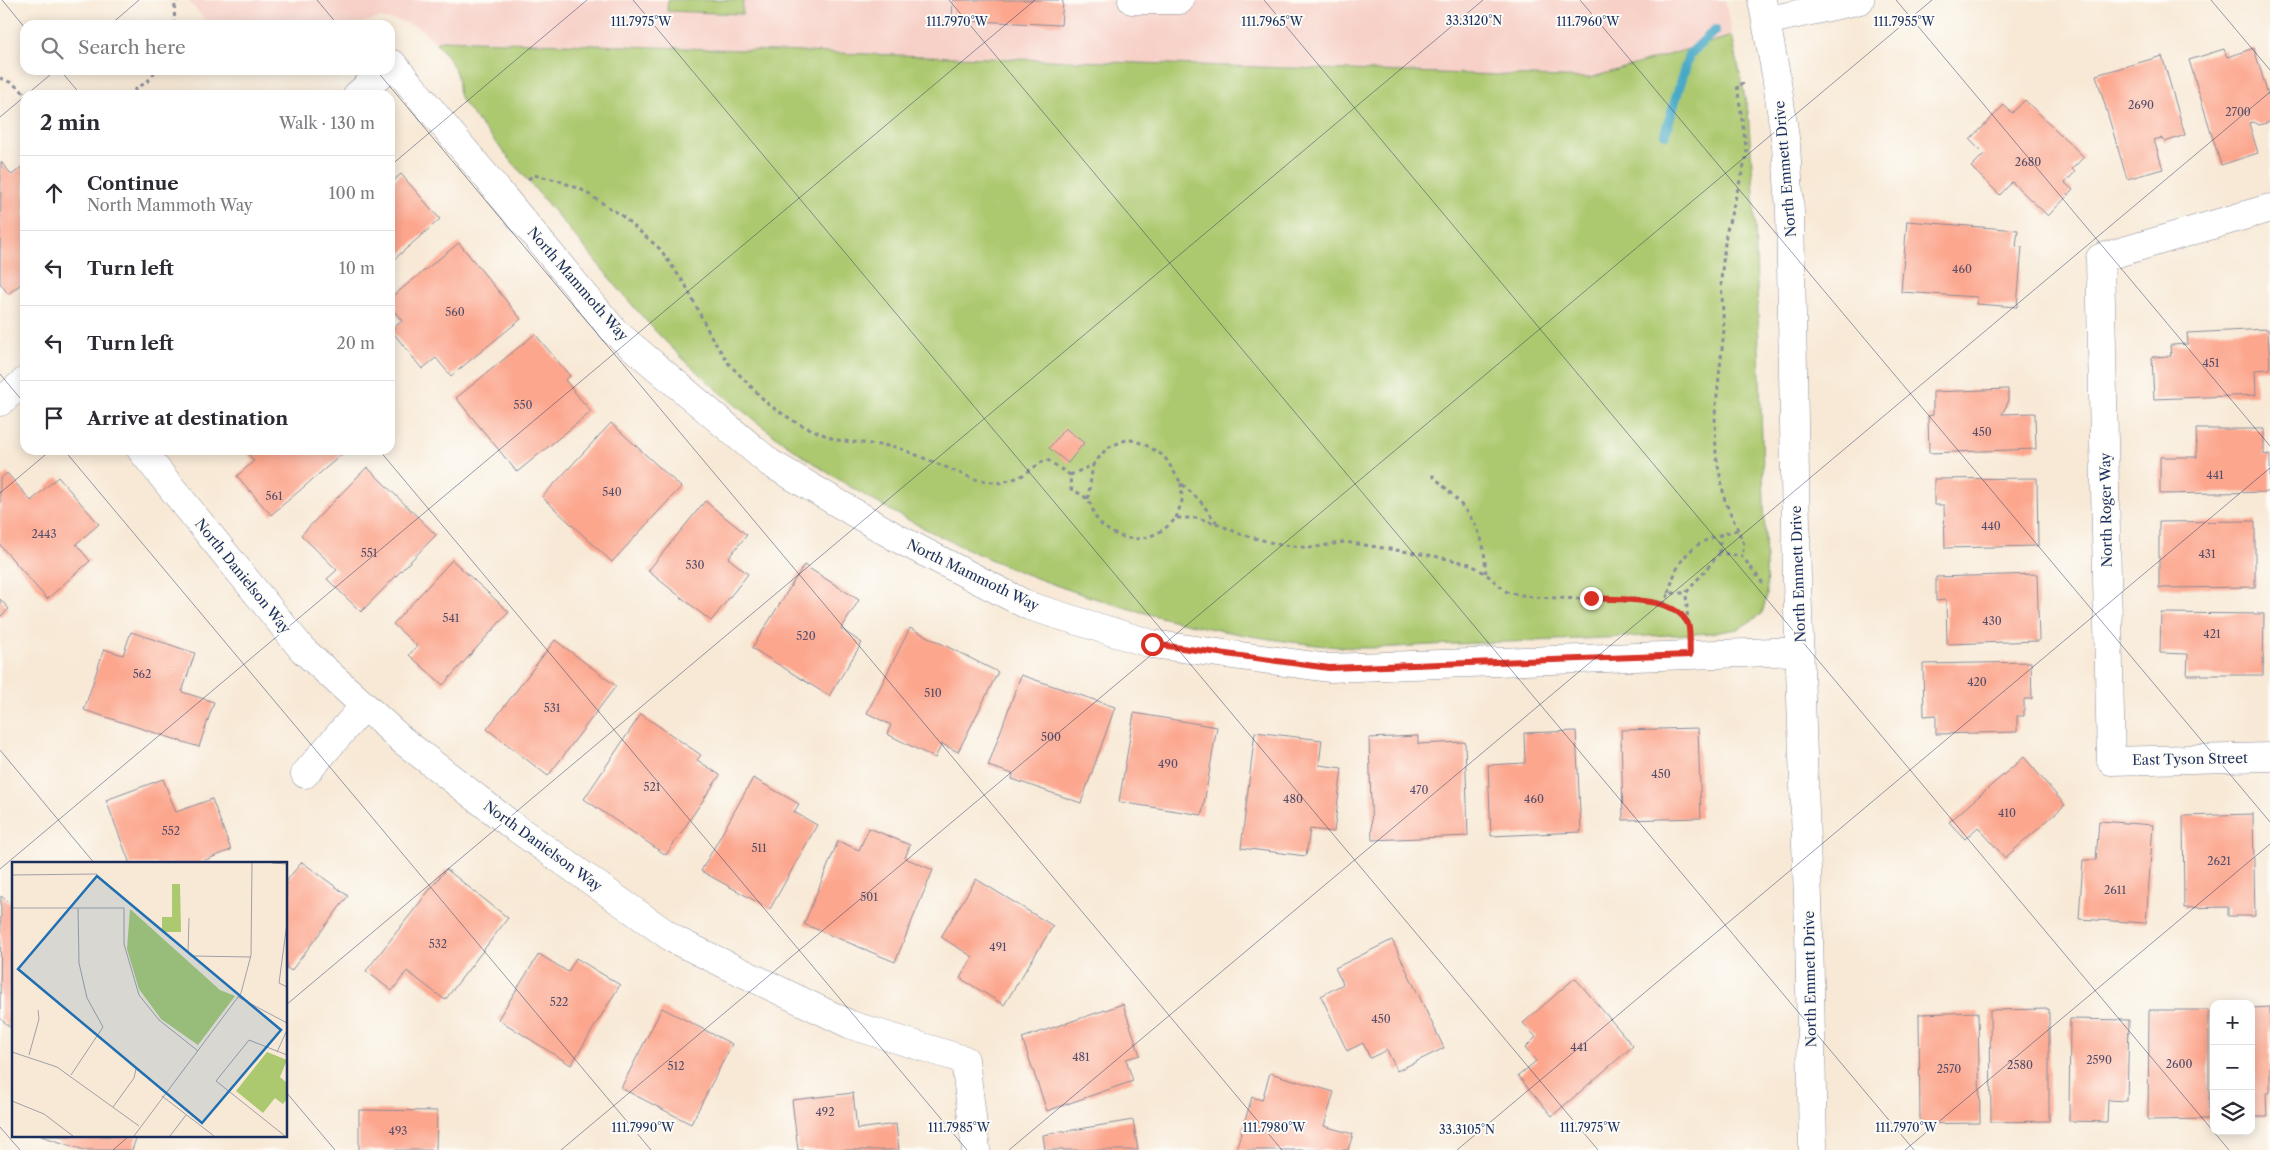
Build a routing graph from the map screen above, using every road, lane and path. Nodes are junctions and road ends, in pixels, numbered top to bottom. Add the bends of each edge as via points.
1 (178, 0) edge
2 (1132, 0) edge
3 (1180, 0) edge
4 (1860, 0) edge
5 (1764, 10) edge
6 (174, 20) edge
7 (395, 73) edge
8 (152, 75) edge
9 (381, 75) edge
10 (1776, 75) junction
11 (0, 78) edge
12 (20, 90) edge
13 (134, 90) edge
14 (363, 90) edge
15 (503, 197) junction
16 (2270, 208) edge
17 (20, 385) edge
18 (0, 402) edge
19 (145, 455) edge
20 (1093, 465) junction
21 (1070, 475) junction
22 (1432, 475) dead end
23 (1181, 483) junction
24 (1088, 499) junction
25 (1176, 518) junction
26 (1218, 524) junction
27 (1738, 530) junction
28 (1720, 534) junction
29 (1720, 553) junction
30 (1742, 556) junction
31 (1486, 574) junction
32 (1797, 581) junction
33 (1669, 593) junction
34 (1686, 593) junction
35 (1663, 605) junction
36 (1688, 625) junction
37 (1800, 651) junction
38 (1690, 655) junction
39 (364, 706) junction
40 (2270, 757) edge
41 (2111, 761) joint
42 (305, 774) dead end
43 (976, 1150) edge
44 (1813, 1150) edge

1 - 6 path
2 - 3 street
4 - 5 street
5 - 10 street, North Emmett Drive
7 - 15 street, North Mammoth Way
8 - 13 path
9 - 14 street
10 - 27 path via 1737,84 1747,154 1726,234 1721,280 1724,330 1718,373 1716,455 1725,501
10 - 32 street, North Emmett Drive via 1786,146 1790,212
11 - 12 path
15 - 21 path via 534,174 582,190 622,215 660,249 686,286 729,364 769,405 797,423 836,440 897,447 974,479 999,483 1020,477 1046,459
15 - 38 street, North Mammoth Way via 615,332 770,463 897,538 1029,606 1152,644 1329,668
16 - 41 street, North Roger Way via 2100,258
17 - 18 street
19 - 39 street, North Danielson Way via 302,649
20 - 21 path
20 - 23 path via 1107,448 1128,439 1164,456
20 - 24 path
21 - 24 path via 1071,488
22 - 31 path via 1471,518 1483,545
23 - 25 path via 1182,501
23 - 26 path
24 - 25 path via 1101,525 1132,540 1152,537
25 - 26 path via 1196,518
26 - 31 path via 1277,544 1310,548 1353,543 1470,564
27 - 28 path
27 - 30 path via 1744,544
28 - 29 path
28 - 33 path via 1705,539 1685,555 1672,579
29 - 30 path
29 - 34 path
30 - 32 path via 1762,582
31 - 35 path via 1507,592 1532,597 1657,602
32 - 37 street, North Emmett Drive
33 - 34 path
33 - 35 path
34 - 36 path
35 - 36 path via 1676,611
36 - 38 path
37 - 38 street, North Mammoth Way
37 - 44 street, North Emmett Drive
39 - 42 street
39 - 43 street, North Danielson Way via 402,740 509,823 675,940 851,1025 965,1060
40 - 41 street, East Tyson Street

